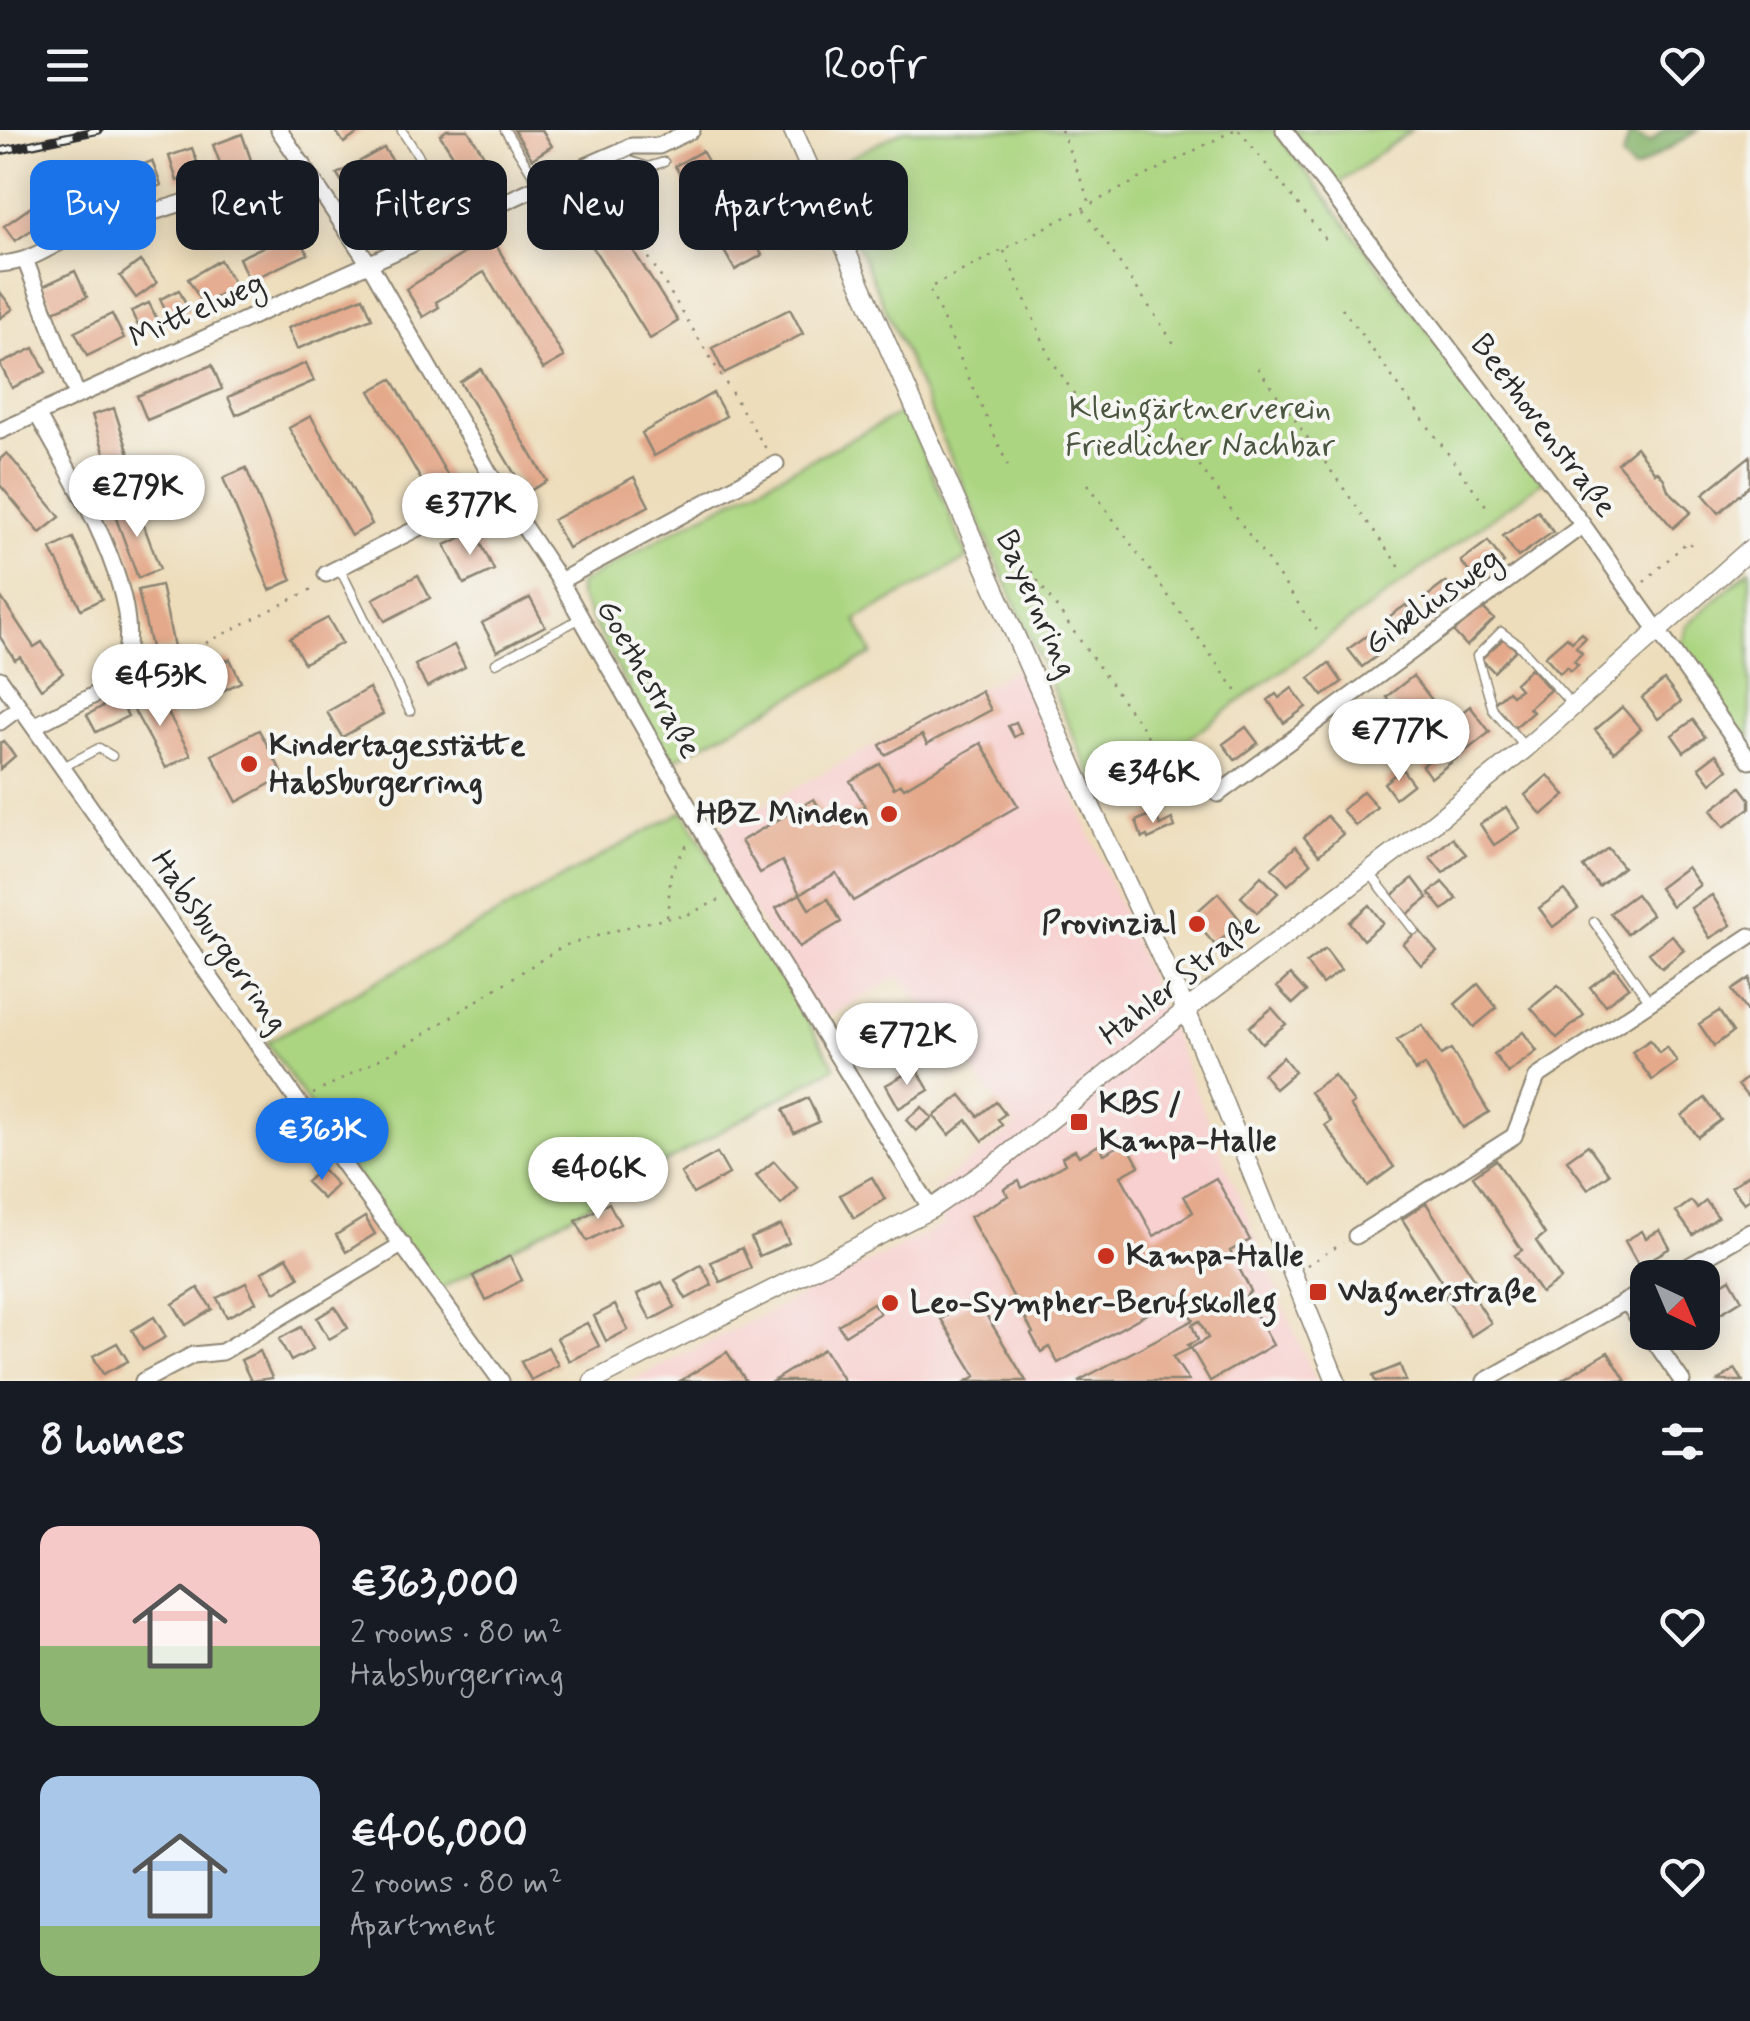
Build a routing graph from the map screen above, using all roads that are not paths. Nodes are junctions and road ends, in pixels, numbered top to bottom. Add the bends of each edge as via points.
1 (279, 130) edge
2 (402, 130) edge
3 (505, 130) edge
4 (692, 130) edge
5 (793, 130) edge
6 (1284, 130) edge
7 (300, 160) edge
8 (422, 160) edge
9 (612, 160) edge
10 (664, 162) dead end
11 (659, 164) edge
12 (527, 165) edge
13 (319, 188) edge
14 (176, 204) edge
15 (402, 250) edge
16 (26, 262) junction
17 (0, 264) edge
18 (370, 265) junction
19 (77, 395) junction
20 (37, 414) junction
21 (0, 431) edge
22 (776, 464) road end
23 (498, 488) junction
24 (1584, 525) junction
25 (1750, 549) edge
26 (332, 570) joint
27 (560, 580) junction
28 (581, 618) junction
29 (1659, 631) junction
30 (496, 663) dead end
31 (0, 680) edge
32 (1574, 707) junction
33 (20, 708) junction
34 (410, 710) dead end
35 (0, 722) edge
36 (34, 726) junction
37 (1526, 748) junction
38 (112, 756) dead end
39 (1750, 761) edge
40 (62, 767) junction
41 (1218, 794) dead end
42 (1368, 872) junction
43 (1594, 922) dead end
44 (1414, 930) dead end
45 (1750, 936) edge
46 (1650, 1002) junction
47 (1186, 1010) junction
48 (931, 1209) junction
49 (1750, 1232) edge
50 (1356, 1236) road end
51 (403, 1244) junction
52 (1700, 1260) edge
53 (1630, 1299) edge
54 (1626, 1301) junction
55 (1630, 1307) edge
56 (1660, 1350) edge
57 (143, 1381) edge
58 (501, 1381) edge
59 (593, 1381) edge
60 (1336, 1381) edge
61 (1485, 1381) edge
62 (1682, 1381) edge

1 - 7 street, Goethestraße
2 - 8 lane
3 - 12 lane
4 - 9 street, Mittelweg via 659,146 632,146
5 - 47 street, Bayernring
6 - 24 street, Beethovenstraße
10 - 11 lane
13 - 18 street, Goethestraße
14 - 16 street via 75,236
15 - 18 street, Mittelweg
16 - 17 street
16 - 19 street
18 - 19 street, Mittelweg
18 - 23 street, Goethestraße
19 - 20 street, Mittelweg
20 - 21 street, Mittelweg
20 - 36 street via 96,524 122,598 128,639 122,671 106,690
22 - 27 street
23 - 26 street
23 - 27 street, Goethestraße
24 - 29 street, Beethovenstraße
24 - 41 street, Gibeliusweg
25 - 29 street, Hahler Straße
26 - 34 lane
27 - 28 street, Goethestraße
28 - 30 lane
28 - 48 street, Goethestraße via 737,892
29 - 32 street, Hahler Straße
29 - 39 street, Beethovenstraße
31 - 33 street, Habsburgerring
32 - 37 street, Hahler Straße
32 - 37 lane via 1501,632 1477,656 1493,710
33 - 35 street
33 - 36 street, Habsburgerring
36 - 40 street, Habsburgerring
37 - 42 street, Hahler Straße
38 - 40 lane via 99,748
40 - 51 street, Habsburgerring
42 - 44 lane
42 - 47 street, Hahler Straße
43 - 46 lane
45 - 46 street
46 - 50 street via 1536,1076 1514,1136
47 - 48 street, Hahler Straße
47 - 60 street, Bayernring
48 - 59 street, Hahler Straße
49 - 52 street
51 - 57 street via 222,1352 192,1355
51 - 58 street, Habsburgerring
53 - 54 street
54 - 55 street
54 - 61 street
56 - 62 street

